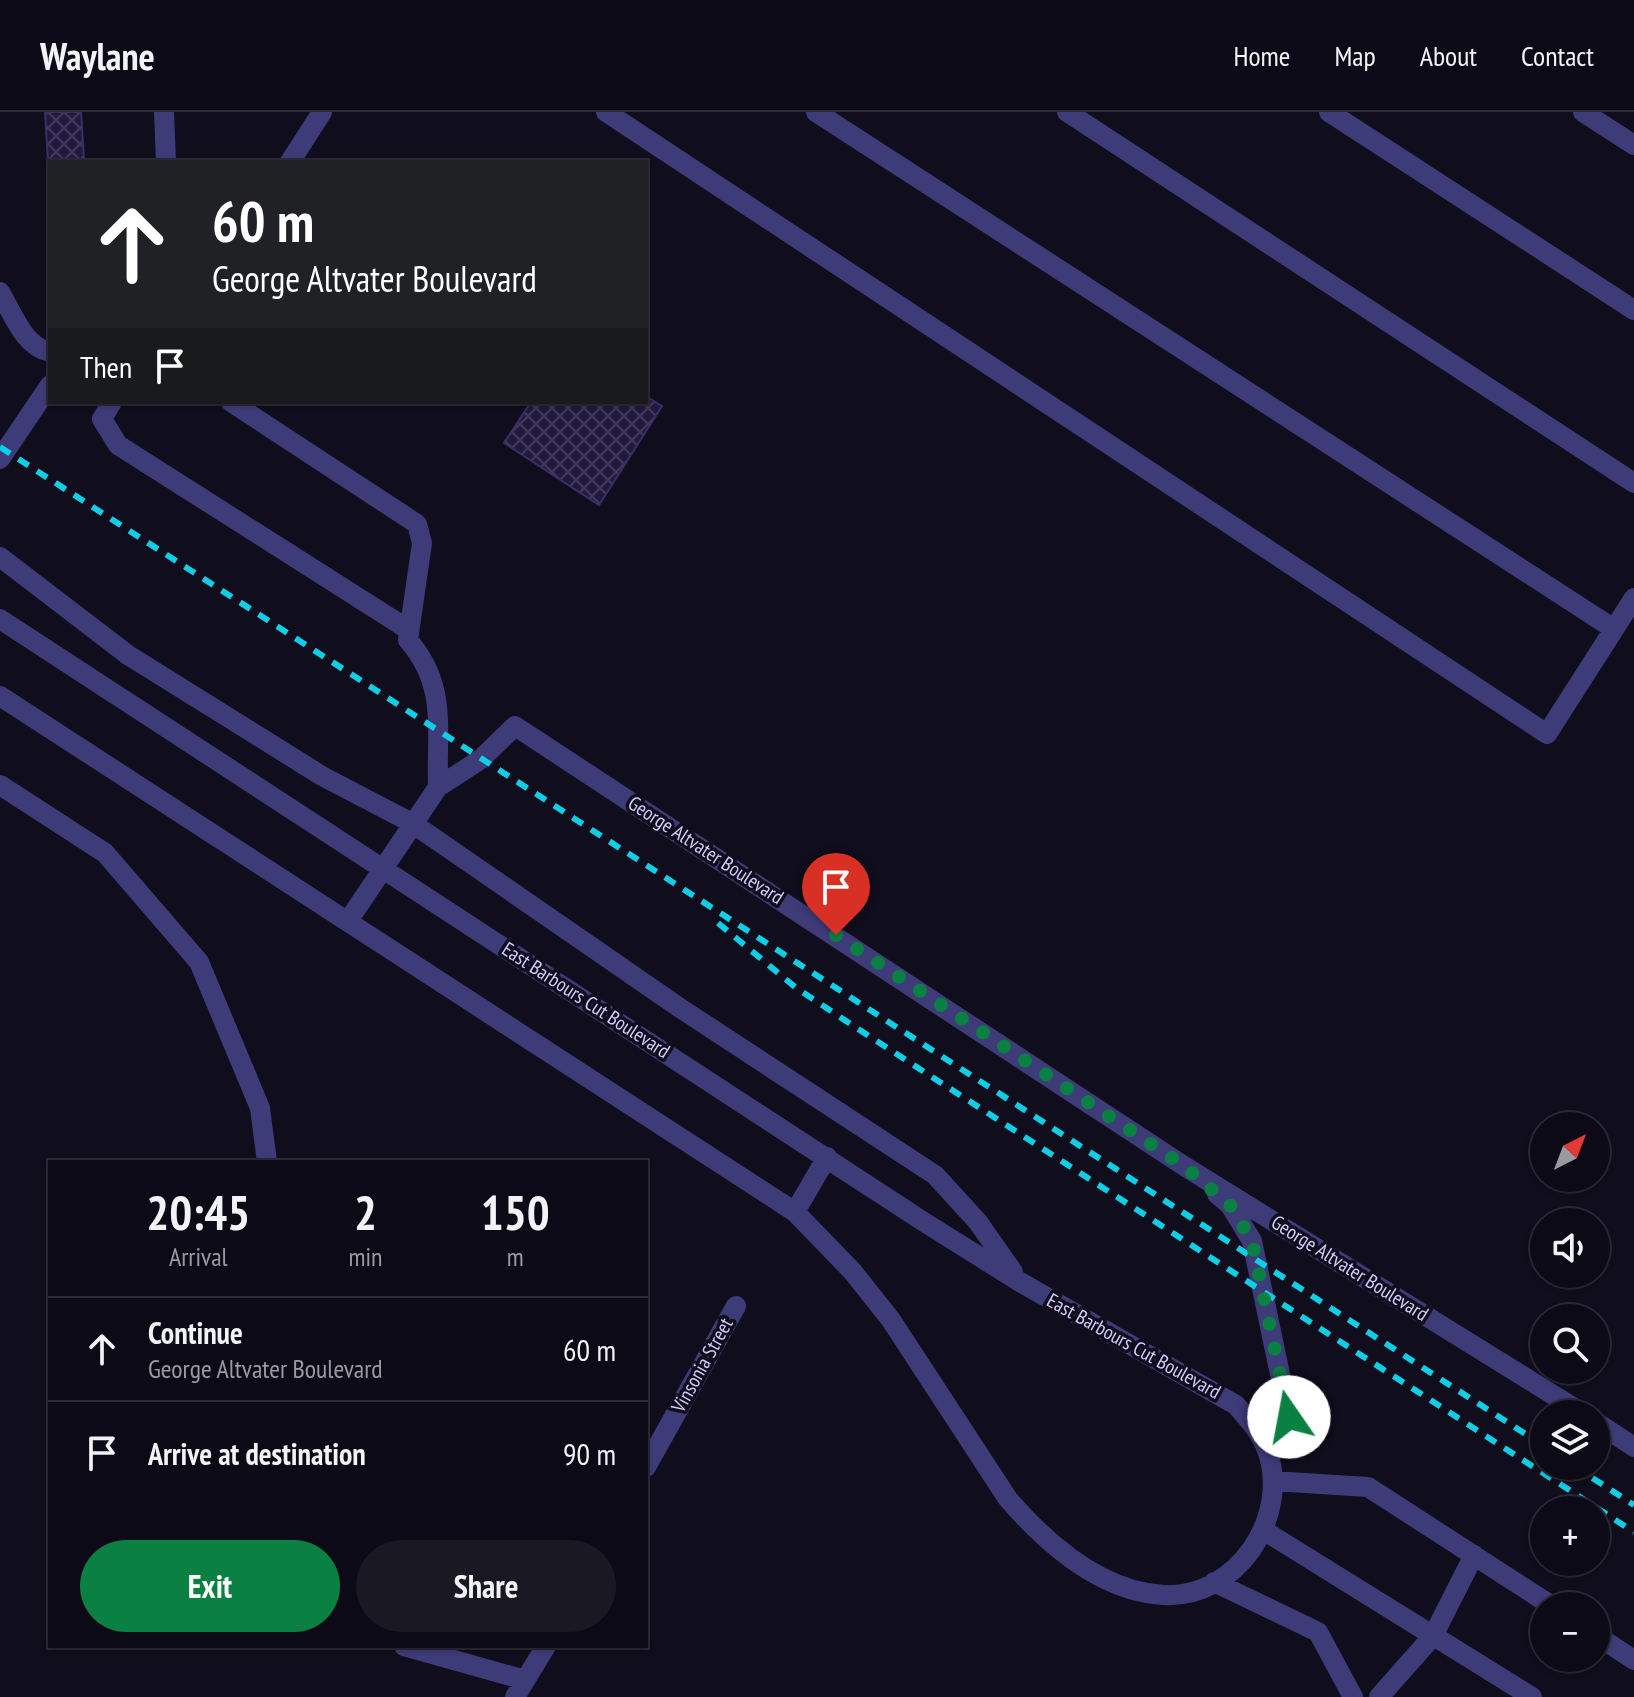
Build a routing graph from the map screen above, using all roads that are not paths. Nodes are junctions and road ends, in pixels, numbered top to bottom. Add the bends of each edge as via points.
1 (164, 112) edge
2 (322, 112) edge
3 (606, 112) edge
4 (816, 112) edge
5 (1067, 112) edge
6 (1329, 112) edge
7 (1583, 112) edge
8 (1634, 145) edge
9 (166, 160) edge
10 (291, 160) edge
11 (0, 292) edge
12 (1634, 310) edge
13 (48, 352) edge
14 (48, 388) edge
15 (111, 404) edge
16 (234, 404) edge
17 (0, 459) edge
18 (1634, 483) edge
19 (0, 557) edge
20 (1634, 598) edge
21 (2, 627) edge
22 (1614, 629) junction
23 (409, 630) junction
24 (0, 696) edge
25 (0, 785) edge
26 (438, 787) junction
27 (412, 823) junction
28 (383, 867) junction
29 (348, 921) junction
30 (827, 1157) junction
31 (267, 1160) edge
32 (1184, 1166) junction
33 (795, 1212) junction
34 (1020, 1282) junction
35 (736, 1306) dead end
36 (1561, 1400) edge
37 (1610, 1431) edge
38 (1634, 1447) edge
39 (1267, 1451) junction
40 (648, 1463) edge
41 (1273, 1481) junction
42 (1263, 1530) junction
43 (1474, 1555) junction
44 (1214, 1582) junction
45 (1531, 1592) edge
46 (1433, 1636) junction
47 (1610, 1644) edge
48 (410, 1648) edge
49 (545, 1648) edge
50 (1634, 1660) edge
51 (520, 1688) edge
52 (1353, 1697) edge
53 (1379, 1697) edge
54 (1532, 1697) edge

1 - 9 street
2 - 10 street
3 - 22 street via 1547,734
4 - 22 street
5 - 18 street
6 - 12 street
7 - 8 street
11 - 13 street via 26,338
14 - 17 street
15 - 23 street via 102,419 118,445
16 - 23 street via 417,524 422,543
19 - 27 street via 128,655 322,776
20 - 22 street
21 - 28 street, East Barbours Cut Boulevard
23 - 26 street via 408,640 437,687
24 - 29 street, East Barbours Cut Boulevard
25 - 31 street via 105,853 199,962 260,1108
26 - 27 street
26 - 32 street, George Altvater Boulevard via 481,759 515,726
27 - 28 street
27 - 34 street via 935,1175 978,1222
28 - 29 street
28 - 30 street, East Barbours Cut Boulevard
29 - 33 street, East Barbours Cut Boulevard
30 - 33 street
30 - 34 street, East Barbours Cut Boulevard
32 - 36 street, George Altvater Boulevard
32 - 39 street via 1230,1205 1252,1241 1289,1417
33 - 44 street, East Barbours Cut Boulevard via 891,1320 981,1460 1030,1524 1059,1549 1115,1583 1165,1595
34 - 39 street, East Barbours Cut Boulevard via 1236,1405
35 - 40 street, Vinsonia Street
37 - 38 street
39 - 41 street, East Barbours Cut Boulevard
41 - 42 street, East Barbours Cut Boulevard
41 - 43 street via 1368,1487
42 - 44 street, East Barbours Cut Boulevard via 1241,1564
42 - 46 street
43 - 45 street
43 - 46 street
44 - 52 street via 1318,1632
46 - 53 street
46 - 54 street
47 - 50 street
48 - 51 street
49 - 51 street

